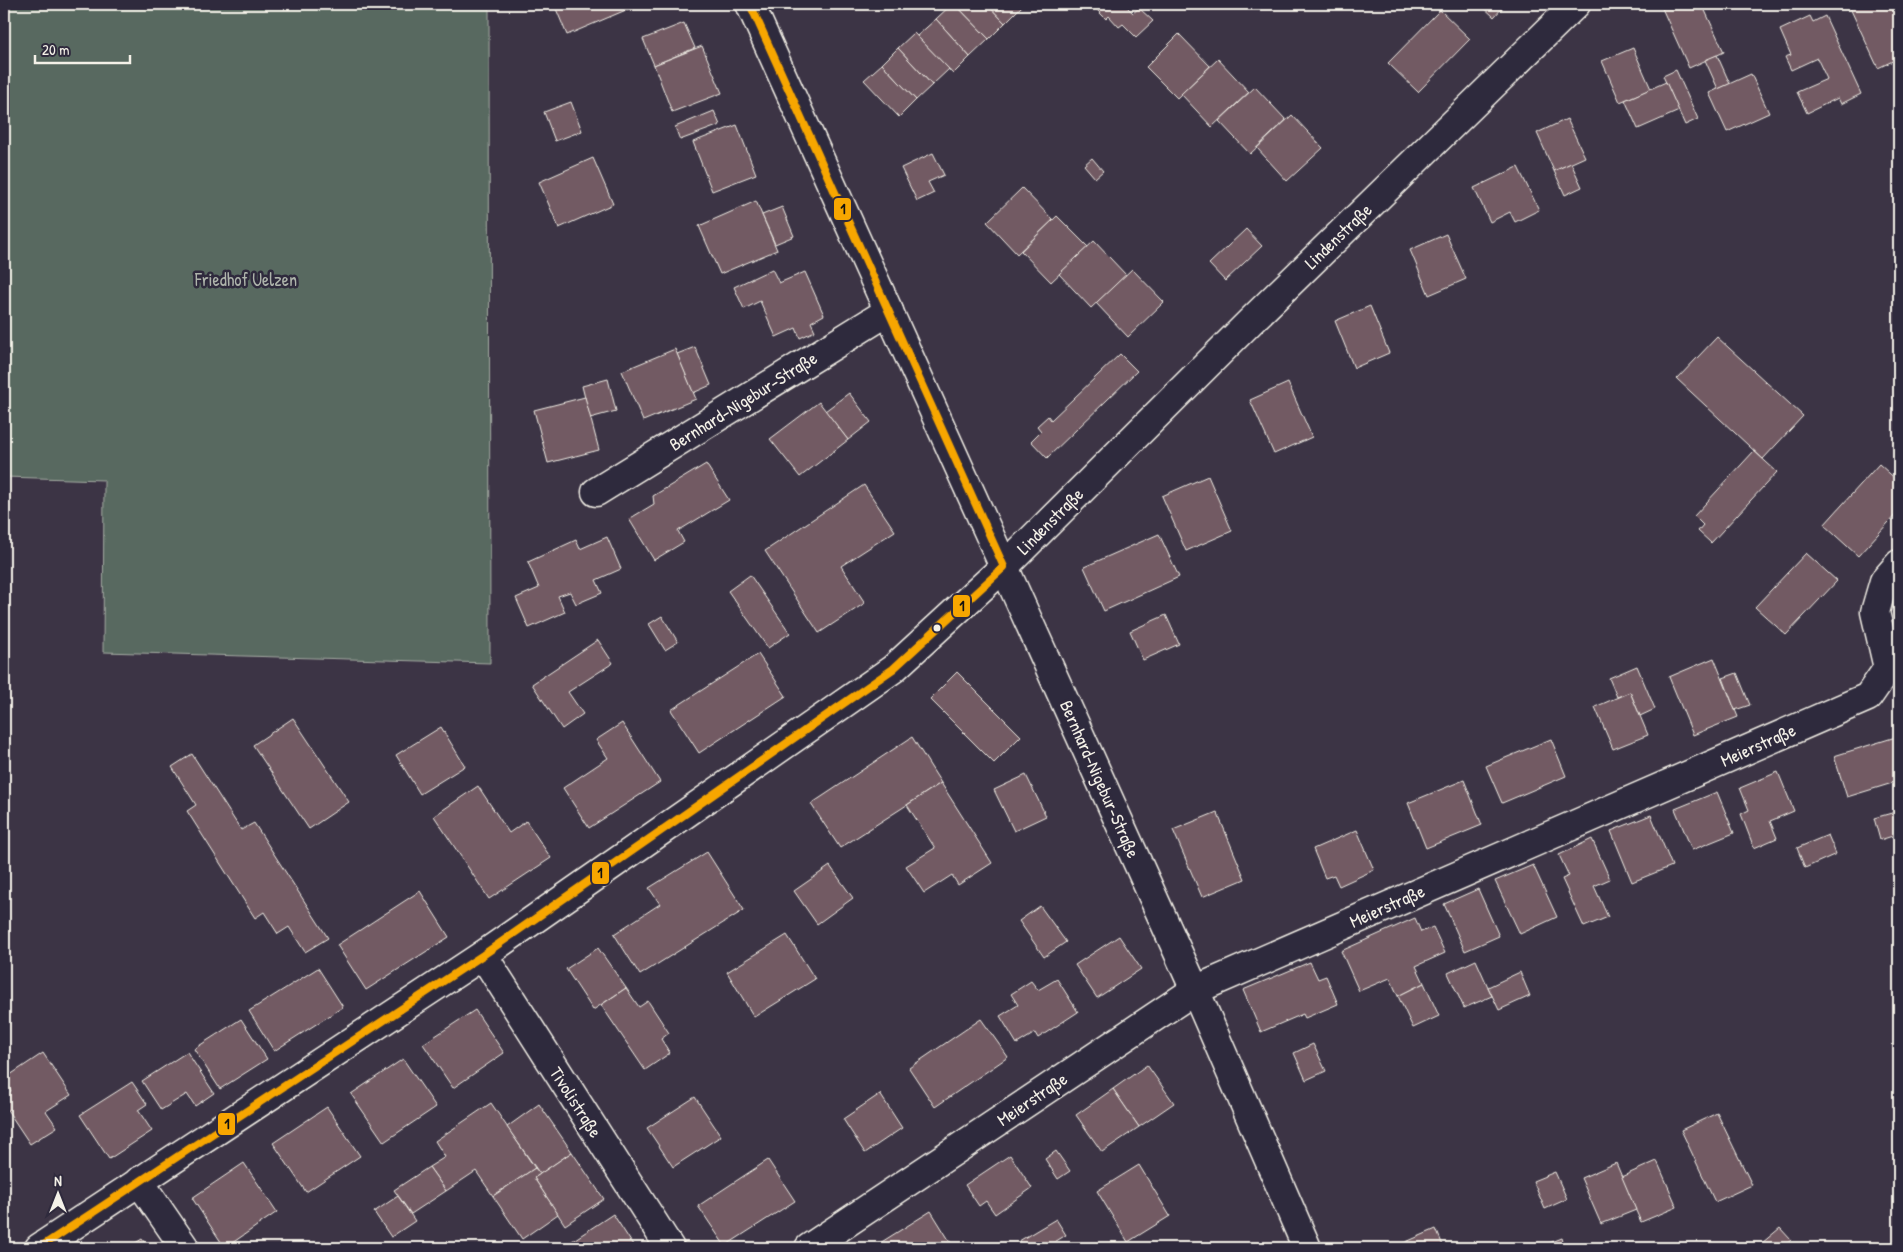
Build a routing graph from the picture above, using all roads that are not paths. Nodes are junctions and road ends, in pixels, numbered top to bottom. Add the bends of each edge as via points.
1 (750, 4) edge
2 (1576, 4) edge
3 (889, 311) junction
4 (596, 492) dead end
5 (1899, 564) edge
6 (1004, 567) junction
7 (1894, 670) edge
8 (483, 955) junction
9 (1195, 990) junction
10 (139, 1181) junction
11 (38, 1248) edge
12 (185, 1248) edge
13 (670, 1248) edge
14 (809, 1248) edge
15 (1307, 1248) edge

1 - 3 street, Bernhard-Nigebur-Straße
2 - 6 street, Lindenstraße
3 - 4 street, Bernhard-Nigebur-Straße
3 - 6 street, Bernhard-Nigebur-Straße
5 - 7 street, Meierstraße via 1884,581 1875,612
6 - 8 street, Lindenstraße via 893,670
6 - 9 street, Bernhard-Nigebur-Straße
7 - 9 street, Meierstraße via 1868,697
8 - 10 street, Lindenstraße
8 - 13 street, Tivolistraße
9 - 14 street, Meierstraße
9 - 15 street, Bernhard-Nigebur-Straße
10 - 11 street, Lindenstraße
10 - 12 street

